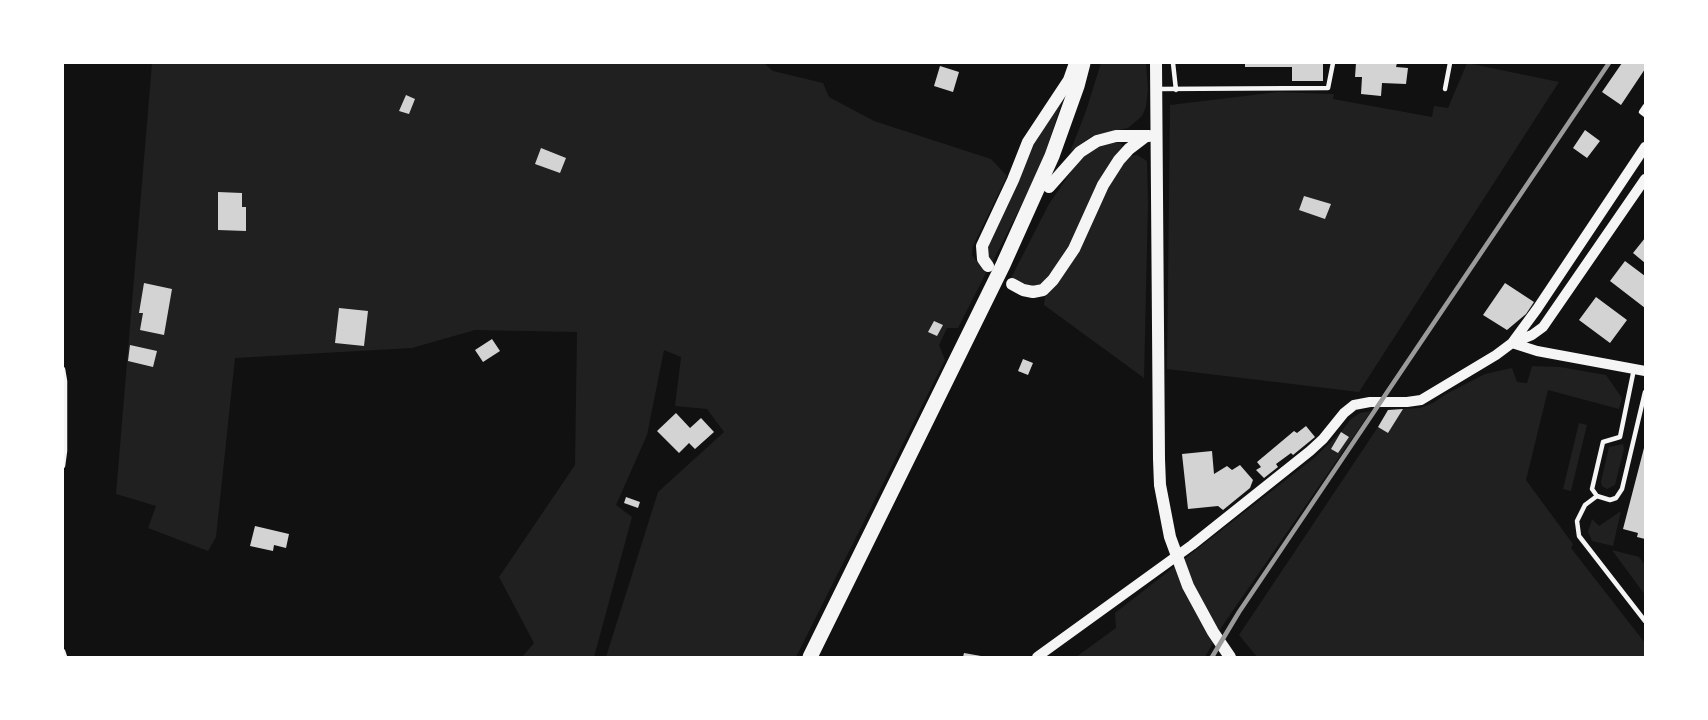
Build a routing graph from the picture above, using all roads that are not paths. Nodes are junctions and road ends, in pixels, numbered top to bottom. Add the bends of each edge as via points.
1 (1075, 63) edge
2 (1083, 63) edge
3 (1093, 63) edge
4 (1173, 63) edge
5 (1333, 63) edge
6 (1450, 63) edge
7 (1156, 65) edge
8 (1157, 89) junction
9 (1445, 89) dead end
10 (1176, 90) junction
11 (1645, 106) edge
12 (1645, 115) edge
13 (1152, 137) junction
14 (1645, 147) edge
15 (1645, 179) edge
16 (1049, 187) junction
17 (996, 266) junction
18 (1012, 284) dead end
19 (1512, 344) junction
20 (63, 369) edge
21 (1640, 370) edge
22 (1645, 392) edge
23 (63, 466) edge
24 (1597, 496) junction
25 (1645, 621) edge
26 (63, 651) edge
27 (65, 657) edge
28 (810, 657) edge
29 (1037, 657) edge
30 (1230, 657) edge

1 - 17 main road via 1069,80 1028,142 982,246 982,259
2 - 17 main road via 1052,156
3 - 16 main road
4 - 10 lane
5 - 10 lane via 1328,88
6 - 9 lane
7 - 8 main road
8 - 10 lane
8 - 13 main road
11 - 12 lane via 1641,112
13 - 16 main road via 1116,136 1097,141 1080,152
13 - 18 main road via 1129,149 1119,160 1074,249 1053,280 1043,290 1033,292
13 - 30 main road via 1164,511 1175,554 1199,610
14 - 19 street
15 - 19 street via 1543,327
16 - 17 main road
17 - 28 main road
19 - 21 street
19 - 29 street via 1428,397 1361,403 1348,408 1310,451 1192,544
20 - 23 lane
21 - 24 lane via 1620,437 1603,442 1592,489
22 - 24 lane via 1622,489 1610,500
24 - 25 lane via 1585,505 1577,521 1579,536
26 - 27 lane

